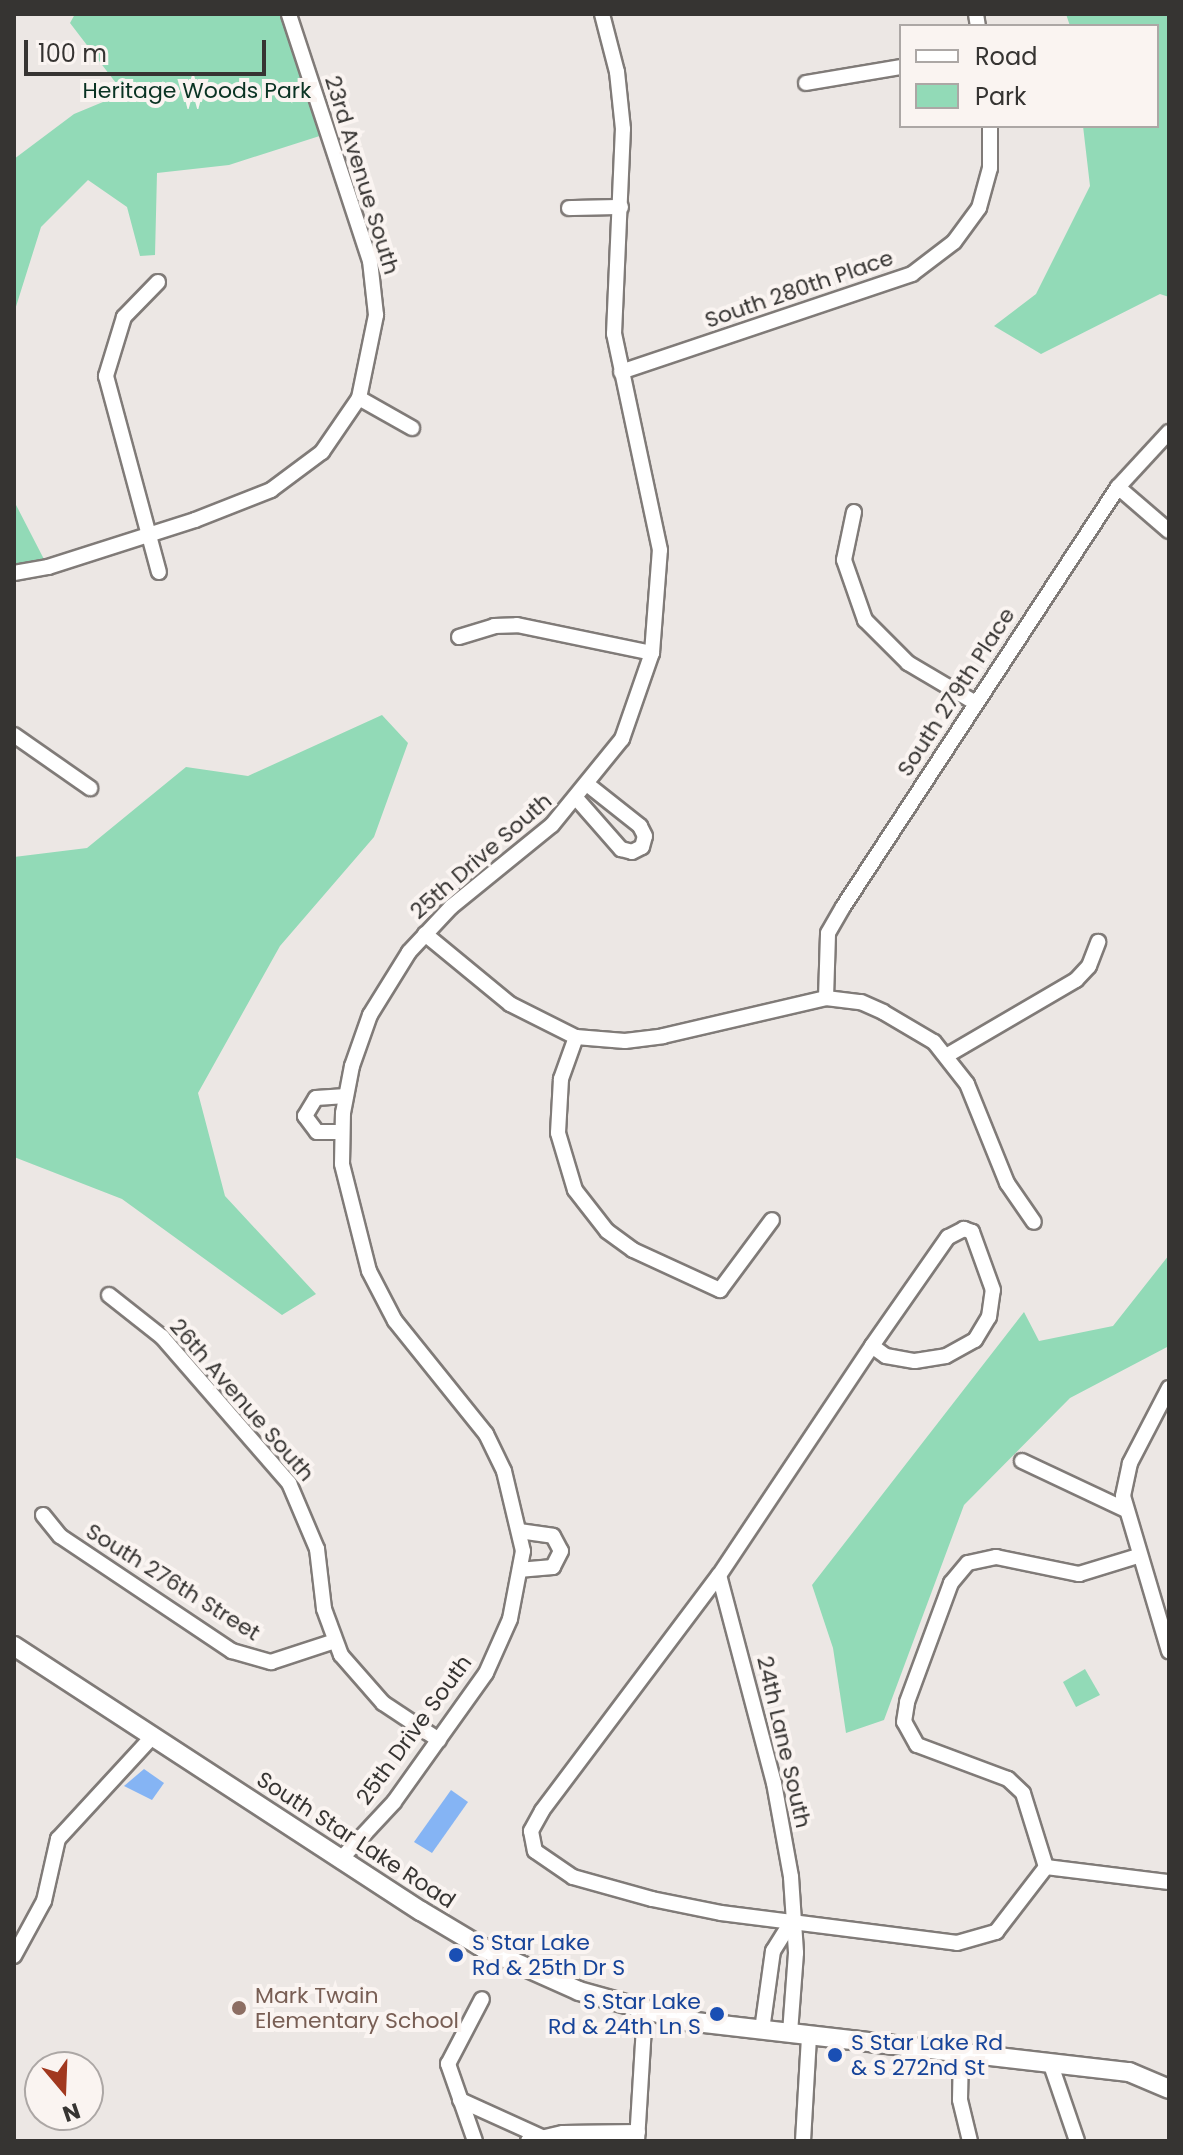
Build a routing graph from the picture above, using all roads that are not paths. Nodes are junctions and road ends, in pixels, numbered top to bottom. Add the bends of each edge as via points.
1 (289, 14) edge
2 (602, 14) edge
3 (899, 67) edge
4 (806, 83) dead end
5 (990, 128) edge
6 (621, 207) junction
7 (569, 208) dead end
8 (158, 282) dead end
9 (621, 372) junction
10 (359, 398) junction
11 (412, 428) dead end
12 (1169, 432) edge
13 (1118, 487) junction
14 (854, 512) dead end
15 (1169, 531) edge
16 (146, 535) junction
17 (159, 572) dead end
18 (14, 573) edge
19 (459, 637) dead end
20 (652, 653) junction
21 (974, 702) junction
22 (14, 735) edge
23 (588, 785) junction
24 (90, 788) dead end
25 (577, 799) junction
26 (425, 934) junction
27 (1098, 942) dead end
28 (826, 998) junction
29 (576, 1037) junction
30 (946, 1056) junction
31 (346, 1096) junction
32 (342, 1132) junction
33 (772, 1220) dead end
34 (1034, 1222) dead end
35 (109, 1295) dead end
36 (872, 1346) junction
37 (1169, 1388) edge
38 (1022, 1461) dead end
39 (1124, 1509) junction
40 (43, 1515) dead end
41 (519, 1531) junction
42 (1138, 1556) junction
43 (521, 1570) junction
44 (719, 1575) junction
45 (335, 1641) junction
46 (14, 1646) edge
47 (1169, 1651) edge
48 (152, 1737) junction
49 (439, 1740) junction
50 (340, 1860) junction
51 (1046, 1867) junction
52 (1169, 1882) edge
53 (791, 1922) junction
54 (14, 1956) edge
55 (482, 1999) dead end
56 (645, 2012) junction
57 (762, 2030) junction
58 (790, 2033) junction
59 (809, 2036) junction
60 (961, 2052) junction
61 (1050, 2062) junction
62 (1169, 2089) edge
63 (460, 2100) junction
64 (637, 2136) edge
65 (535, 2139) edge
66 (475, 2141) edge
67 (803, 2141) edge
68 (970, 2141) edge
69 (1077, 2141) edge

1 - 10 street, 23rd Avenue South via 370,261 376,315
2 - 6 street, 25th Drive South via 617,72 623,129
3 - 4 street
5 - 9 street, South 280th Place via 990,168 979,208 954,242 912,274
6 - 7 street
6 - 9 street, 25th Drive South via 614,334
8 - 16 street via 124,317 106,376
9 - 20 street, 25th Drive South via 659,541
10 - 11 street
10 - 16 street via 344,426 299,473 234,508
12 - 13 street, South 279th Place
13 - 15 street
13 - 21 street, South 279th Place
14 - 21 street via 844,560 865,620 908,663
16 - 17 street
16 - 18 street
19 - 20 street via 517,625
20 - 23 street, 25th Drive South via 622,739
21 - 28 street, South 279th Place via 828,933
22 - 24 street
23 - 25 street, 25th Drive South
23 - 25 street via 640,826 645,836 642,847 632,852 621,849
25 - 26 street, 25th Drive South
26 - 29 street via 510,1004
26 - 31 street, 25th Drive South via 370,1015
27 - 30 street via 1089,966 1076,980
28 - 29 street via 663,1036 625,1041
28 - 30 street via 883,1012 919,1030
29 - 33 street via 561,1079 558,1133 575,1190 607,1231 633,1250 720,1290
30 - 34 street via 982,1114 1014,1197
31 - 32 street, 25th Drive South
31 - 32 street via 316,1098 305,1116 317,1132
32 - 41 street, 25th Drive South via 347,1198 369,1271 395,1321 486,1434 504,1471
35 - 45 street, 26th Avenue South via 162,1337 289,1483 317,1549 324,1609
36 - 36 street via 886,1356 915,1361 946,1356 975,1340 989,1317 993,1290 972,1232 964,1229 948,1237
36 - 44 street
37 - 39 street via 1127,1471
38 - 39 street
39 - 42 street
40 - 45 street, South 276th Street via 60,1536 232,1651 271,1662
41 - 43 street, 25th Drive South
41 - 43 street via 553,1536 561,1551 553,1567
42 - 47 street
42 - 51 street via 1079,1574 996,1557 968,1563 951,1583 907,1702 904,1722 917,1745 1008,1779 1023,1793
43 - 49 street, 25th Drive South via 510,1619 486,1673
44 - 53 street, 24th Lane South via 774,1783 791,1877
44 - 53 street via 542,1811 530,1836 546,1863 587,1882 721,1913
45 - 49 street, 26th Avenue South via 359,1681 407,1723
46 - 48 street, South Star Lake Road
48 - 50 street, South Star Lake Road
48 - 54 street via 58,1839 44,1901
49 - 50 street, 25th Drive South via 394,1802
50 - 56 street, South Star Lake Road via 527,1971
51 - 52 street
51 - 53 street via 1007,1921 973,1942
53 - 57 street, 24th Lane South via 773,1951
53 - 58 street, 24th Lane South via 796,1953
55 - 63 street via 448,2064
56 - 57 street, South Star Lake Road
56 - 64 street
57 - 58 street, South Star Lake Road
58 - 59 street, South Star Lake Road
59 - 60 street, South Star Lake Road
59 - 67 street
60 - 61 street, South Star Lake Road
60 - 68 street via 960,2100
61 - 62 street, South Star Lake Road via 1129,2072
61 - 69 street
63 - 65 street
63 - 66 street
64 - 65 street

